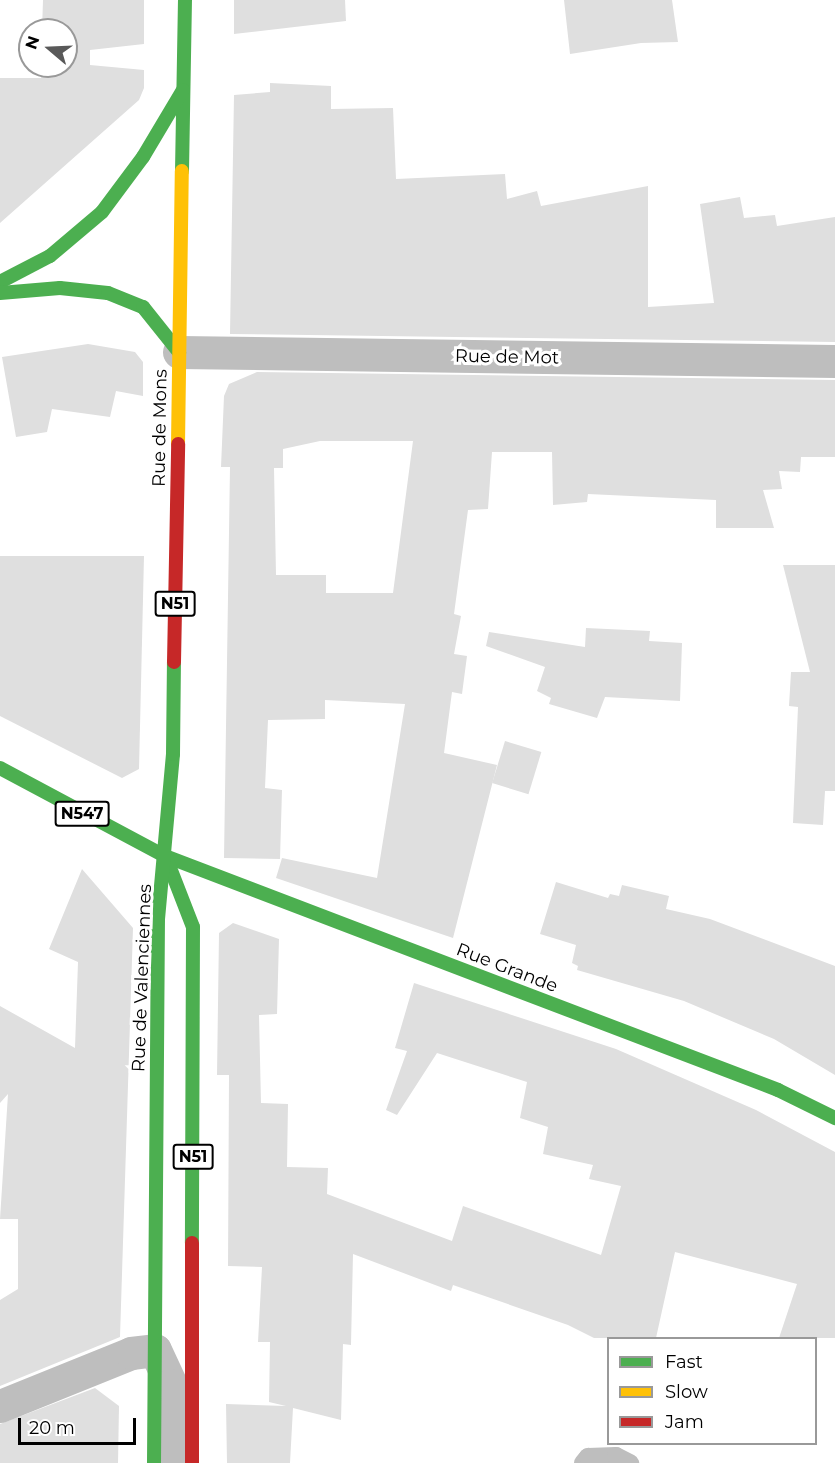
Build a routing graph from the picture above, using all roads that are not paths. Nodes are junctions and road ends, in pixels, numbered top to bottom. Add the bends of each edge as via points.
1 (185, 0) edge
2 (184, 88) junction
3 (0, 282) edge
4 (0, 292) edge
5 (179, 352) junction
6 (835, 361) edge
7 (0, 768) edge
8 (165, 856) junction
9 (835, 1118) edge
10 (155, 1350) junction
11 (0, 1406) edge
12 (154, 1463) edge
13 (174, 1463) edge
14 (192, 1463) edge
15 (583, 1463) edge
16 (630, 1463) edge

1 - 2 main road, Rue de Mons / N51
2 - 3 main road via 143,157 102,212 50,256
2 - 5 main road, Rue de Mons / N51
4 - 5 main road via 60,288 108,293 143,307
5 - 6 street, Rue de Mot
5 - 8 main road, Rue de Mons / N51 via 173,754
7 - 8 main road, N547
8 - 9 main road, Rue Grande via 778,1090
8 - 10 main road, Rue de Valenciennes / N51 via 158,919
8 - 14 main road, Rue de Valenciennes / N51 via 194,927
10 - 11 street via 131,1353
10 - 12 main road, Rue de Valenciennes / N51
10 - 13 street via 171,1385
15 - 16 lane via 588,1457 616,1456

